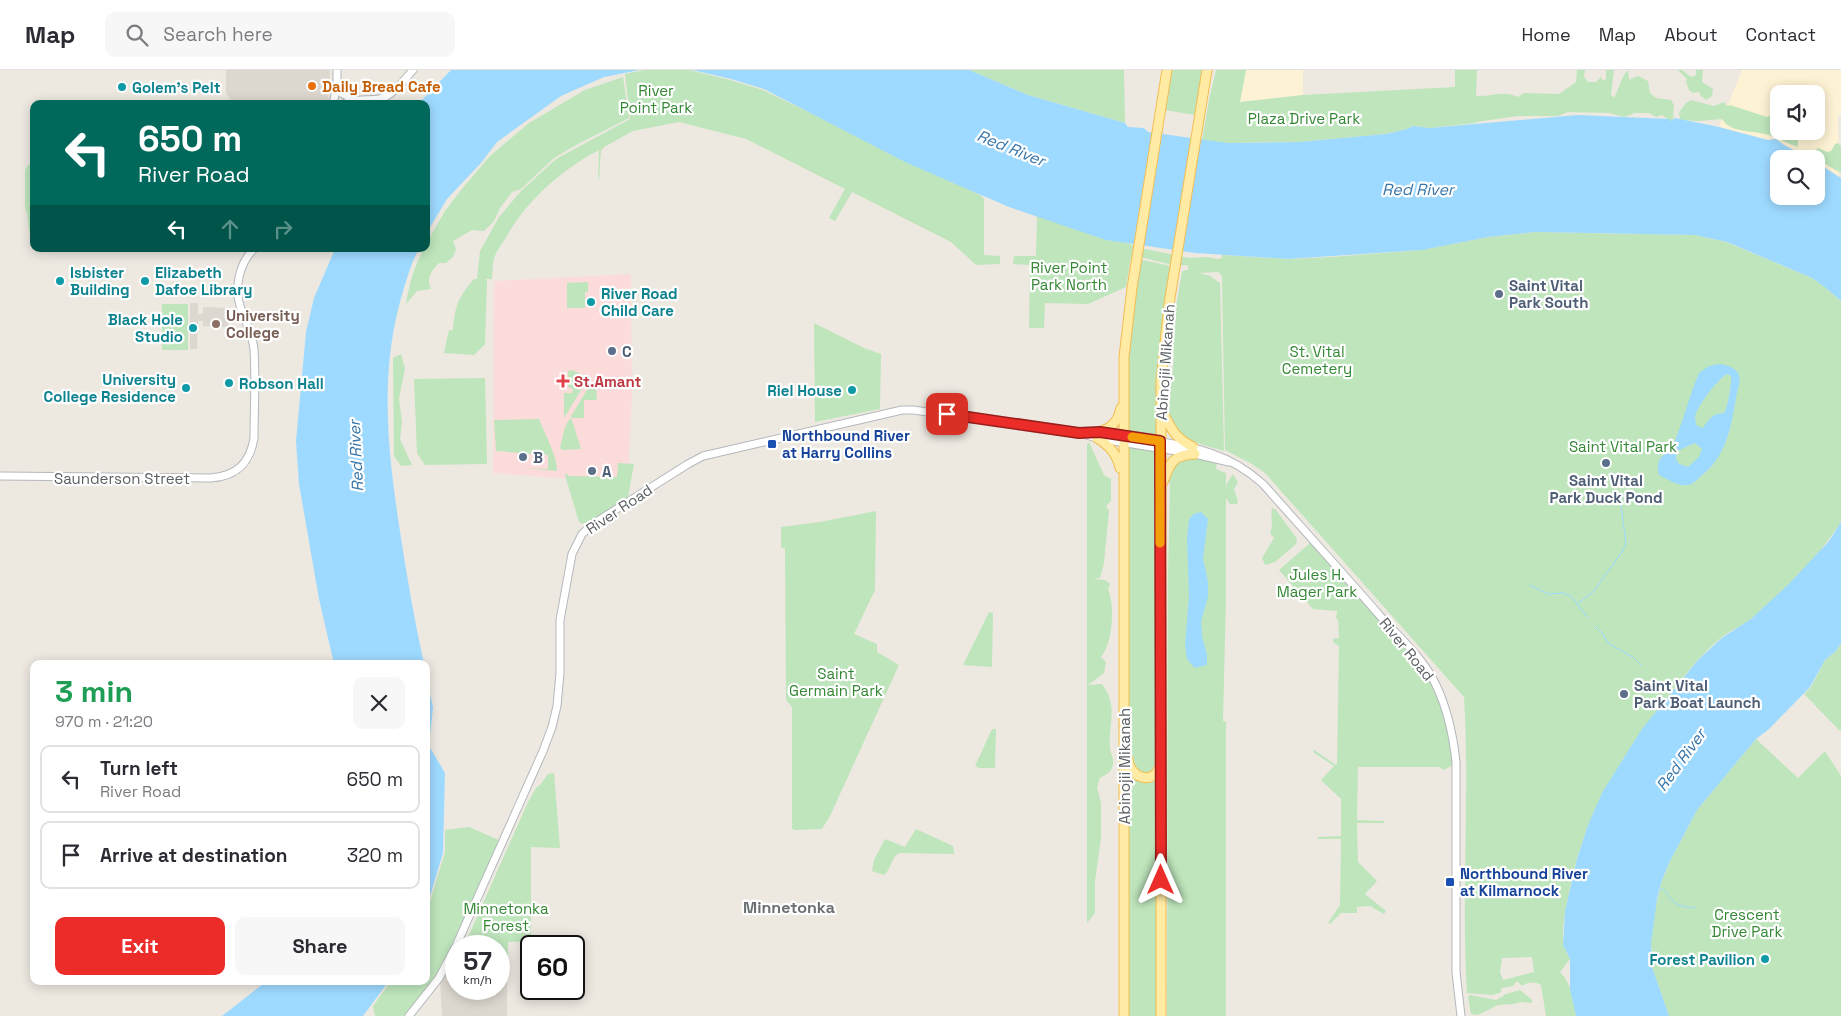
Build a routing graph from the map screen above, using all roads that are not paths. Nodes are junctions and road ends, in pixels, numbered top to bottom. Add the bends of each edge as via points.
1 (337, 70) edge
2 (413, 70) edge
3 (1167, 70) edge
4 (1208, 70) edge
5 (337, 85) junction
6 (354, 99) joint
7 (334, 100) edge
8 (252, 252) edge
9 (1123, 393) junction
10 (1160, 408) junction
11 (1097, 435) junction
12 (1124, 439) junction
13 (1160, 445) junction
14 (1194, 450) junction
15 (0, 476) edge
16 (1124, 482) junction
17 (1160, 490) junction
18 (1124, 694) junction
19 (1161, 763) junction
20 (461, 935) edge
21 (445, 967) edge
22 (410, 1016) edge
23 (1124, 1016) edge
24 (1161, 1016) edge
25 (1461, 1016) edge

1 - 5 street
2 - 6 street via 397,88 380,99
3 - 9 main road, Abinojii Mikanah via 1125,338
4 - 10 main road, Abinojii Mikanah via 1165,335
5 - 6 street via 341,93
5 - 7 street
8 - 15 street, Saunderson Street via 240,272 238,300 251,336 254,361 254,438 248,459 241,467 227,475 211,478
9 - 11 main road via 1118,418 1110,428
9 - 12 main road, Abinojii Mikanah
10 - 13 main road, Abinojii Mikanah
10 - 14 main road via 1180,441
11 - 12 street, River Road
11 - 16 main road via 1115,453
11 - 20 street, River Road via 902,410 703,456 589,527 574,548 568,576 560,620 558,690 552,727
12 - 13 street, River Road
12 - 16 main road, Abinojii Mikanah
13 - 14 street, River Road
13 - 17 main road, Abinojii Mikanah
14 - 17 main road via 1173,460
14 - 25 street, River Road via 1249,472 1262,484 1416,656 1446,705 1456,762 1456,972
16 - 18 main road, Abinojii Mikanah
17 - 19 main road, Abinojii Mikanah
18 - 19 main road via 1130,768 1138,776 1149,777 1156,774
18 - 23 main road, Abinojii Mikanah
19 - 24 main road, Abinojii Mikanah
21 - 22 street, River Road

